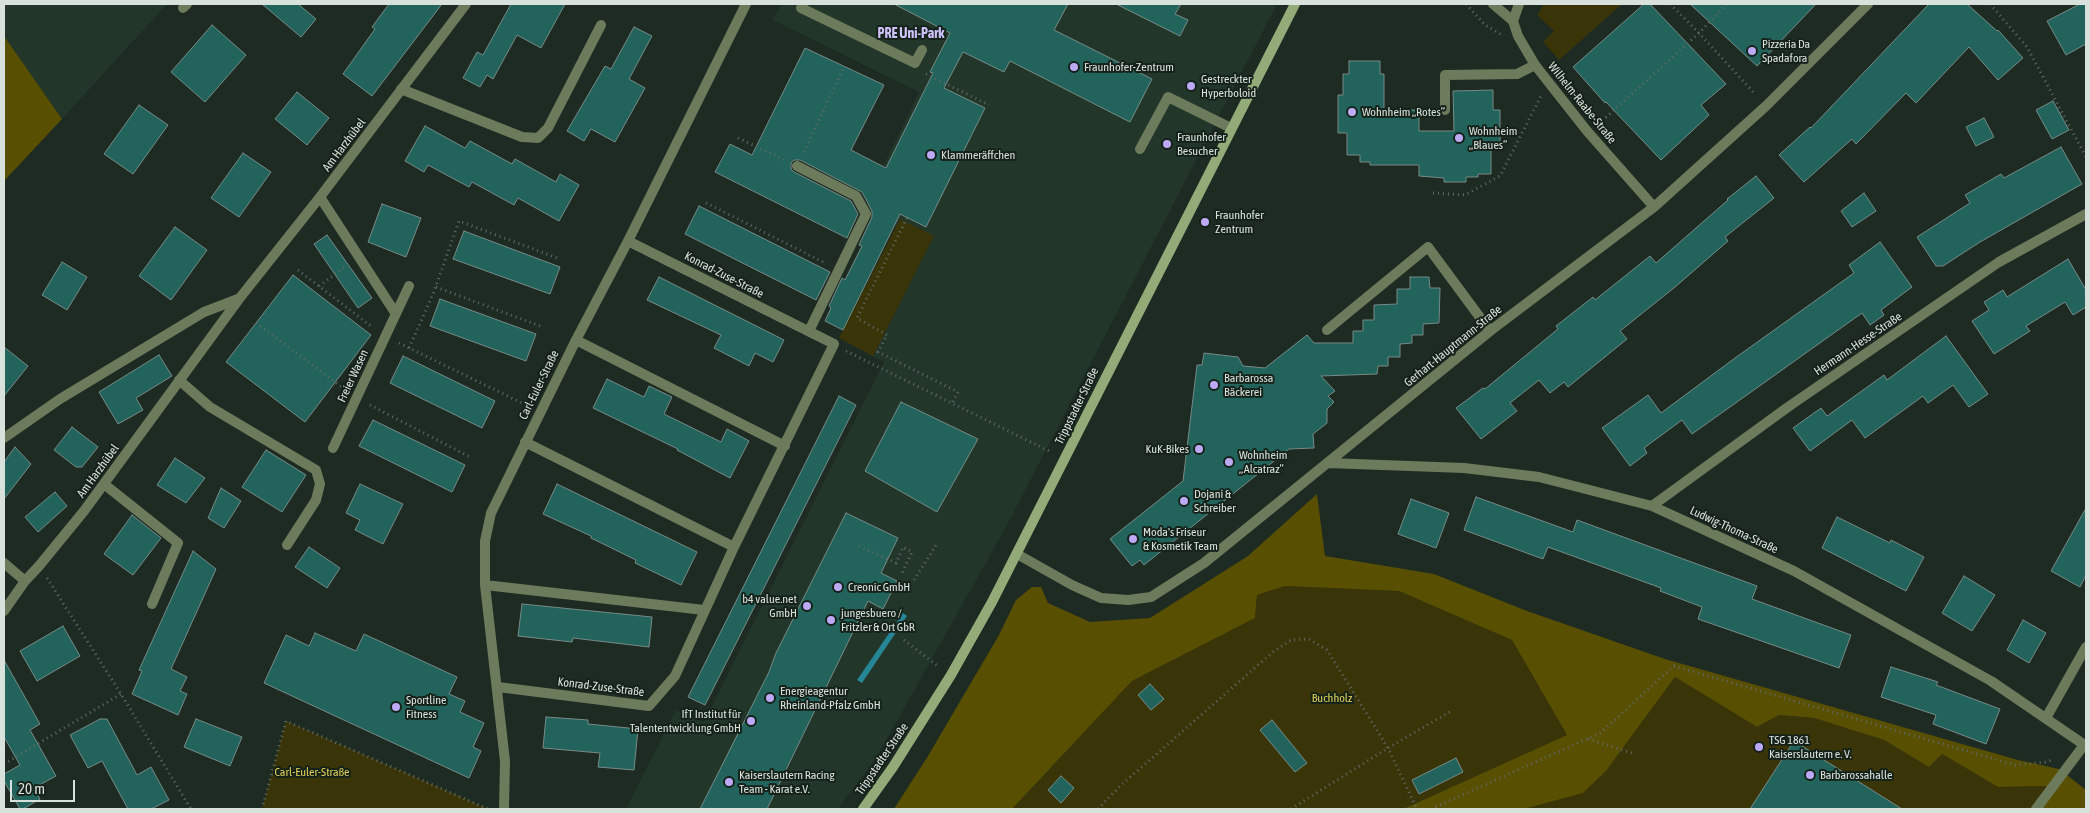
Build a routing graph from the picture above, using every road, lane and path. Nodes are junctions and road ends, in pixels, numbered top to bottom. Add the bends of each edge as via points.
1 (466, 4) edge
2 (746, 4) edge
3 (803, 4) edge
4 (1295, 4) edge
5 (1466, 4) edge
6 (1492, 4) edge
7 (1519, 4) edge
8 (1670, 4) edge
9 (1727, 4) edge
10 (1868, 4) edge
11 (1990, 4) edge
12 (1513, 21) junction
13 (601, 25) dead end
14 (1699, 33) junction
15 (1518, 36) junction
16 (922, 50) dead end
17 (915, 63) junction
18 (1535, 65) junction
19 (843, 69) dead end
20 (1548, 82) junction
21 (401, 89) junction
22 (1755, 94) dead end
23 (989, 105) dead end
24 (1445, 110) dead end
25 (1602, 121) dead end
26 (1230, 128) junction
27 (738, 138) dead end
28 (1140, 148) dead end
29 (2086, 157) edge
30 (797, 166) junction
31 (1433, 193) dead end
32 (320, 197) junction
33 (706, 202) dead end
34 (1654, 207) junction
35 (2086, 214) edge
36 (907, 218) dead end
37 (628, 241) junction
38 (359, 257) junction
39 (560, 259) dead end
40 (839, 270) junction
41 (319, 286) dead end
42 (409, 286) dead end
43 (436, 287) junction
44 (239, 299) junction
45 (396, 314) junction
46 (540, 326) dead end
47 (1327, 330) dead end
48 (809, 331) junction
49 (1490, 331) junction
50 (576, 340) junction
51 (834, 344) junction
52 (408, 348) dead end
53 (179, 380) junction
54 (486, 386) dead end
55 (952, 403) junction
56 (540, 412) junction
57 (4, 438) edge
58 (525, 442) junction
59 (785, 446) junction
60 (333, 448) dead end
61 (1065, 459) junction
62 (1328, 463) junction
63 (104, 484) junction
64 (1652, 506) junction
65 (938, 542) dead end
66 (287, 544) dead end
67 (859, 546) dead end
68 (734, 547) junction
69 (1017, 554) junction
70 (4, 563) edge
71 (40, 566) junction
72 (902, 573) dead end
73 (914, 580) dead end
74 (25, 581) junction
75 (485, 585) junction
76 (152, 604) dead end
77 (704, 610) junction
78 (4, 611) edge
79 (904, 640) dead end
80 (2086, 647) edge
81 (951, 675) junction
82 (498, 688) junction
83 (121, 694) junction
84 (1453, 710) dead end
85 (2046, 718) junction
86 (1588, 738) junction
87 (2085, 746) edge
88 (1388, 748) junction
89 (1635, 754) dead end
90 (2055, 758) dead end
91 (4, 764) edge
92 (191, 809) edge
93 (262, 809) edge
94 (488, 809) edge
95 (504, 809) edge
96 (863, 809) edge
97 (1098, 809) edge
98 (1291, 809) edge
99 (1417, 809) edge
100 (1431, 809) edge
101 (2036, 809) edge

1 - 21 street, Am Harzhübel
2 - 37 street, Carl-Euler-Straße
3 - 17 street via 801,8
4 - 26 main road, Trippstadter Straße
5 - 15 path via 1485,25 1500,35
6 - 12 street
7 - 12 street
8 - 14 path
9 - 14 path
10 - 34 street, Gerhart-Hauptmann-Straße via 1766,106
11 - 29 path via 2027,47
12 - 15 street, Wilhelm-Raabe-Straße
13 - 21 street via 548,128 538,138 522,137
14 - 22 path
14 - 25 path
15 - 18 street, Wilhelm-Raabe-Straße
16 - 17 street
17 - 23 path via 922,72
18 - 20 street, Wilhelm-Raabe-Straße
18 - 24 street via 1517,74 1445,75
19 - 30 path
20 - 31 path via 1500,176 1465,195
20 - 34 street, Wilhelm-Raabe-Straße
21 - 32 street, Am Harzhübel
26 - 28 street via 1168,97
26 - 61 main road, Trippstadter Straße
27 - 30 path
30 - 40 street via 856,196 866,214
32 - 38 street
32 - 44 street, Am Harzhübel
33 - 40 path
34 - 49 street, Gerhart-Hauptmann-Straße
35 - 64 street, Hermann-Hesse-Straße via 2000,262 1788,407
36 - 55 path via 856,318 887,335 878,352 958,392
37 - 48 street, Konrad-Zuse-Straße
37 - 50 street, Carl-Euler-Straße
38 - 41 path
38 - 45 street
39 - 43 path via 459,221
40 - 48 street
42 - 45 street, Freier Wasen
43 - 46 path
43 - 52 path
44 - 53 street, Am Harzhübel
44 - 57 street via 204,312
45 - 60 street, Freier Wasen
47 - 49 street via 1428,247
48 - 51 street, Konrad-Zuse-Straße
49 - 62 street, Gerhart-Hauptmann-Straße
50 - 56 street, Carl-Euler-Straße
50 - 59 street
51 - 55 path
51 - 59 street, Konrad-Zuse-Straße
53 - 63 street, Am Harzhübel
53 - 66 street via 210,407 316,470 320,484 316,500
54 - 56 path
55 - 61 path
56 - 58 street, Carl-Euler-Straße
58 - 68 street
58 - 75 street, Carl-Euler-Straße via 491,513 485,541
59 - 68 street, Konrad-Zuse-Straße
61 - 69 main road, Trippstadter Straße
62 - 64 street, Ludwig-Thoma-Straße via 1464,468 1539,477
62 - 69 street, Gerhart-Hauptmann-Straße via 1204,562 1151,597 1128,600 1101,598
63 - 71 street, Am Harzhübel
63 - 76 street via 178,543
64 - 85 street, Ludwig-Thoma-Straße via 1794,571 1991,681
65 - 73 path
67 - 72 path via 896,563 904,547 912,552
68 - 77 street, Konrad-Zuse-Straße
69 - 81 main road, Trippstadter Straße
70 - 74 street
71 - 74 street, Am Harzhübel
71 - 83 path
74 - 78 street, Am Harzhübel
75 - 77 street
75 - 82 street, Carl-Euler-Straße
77 - 82 street, Konrad-Zuse-Straße via 675,676 650,706
79 - 81 path
80 - 85 street
81 - 96 main road, Trippstadter Straße
82 - 95 street, Carl-Euler-Straße via 505,761
83 - 91 path
83 - 92 path
84 - 88 path
85 - 87 street, Ludwig-Thoma-Straße
86 - 89 path
86 - 90 path via 1600,733 1674,666 2015,765 2047,762
86 - 100 path
87 - 101 street
88 - 97 path via 1327,650 1309,639 1291,640 1273,652
88 - 98 path
88 - 99 path
93 - 94 path via 286,721

